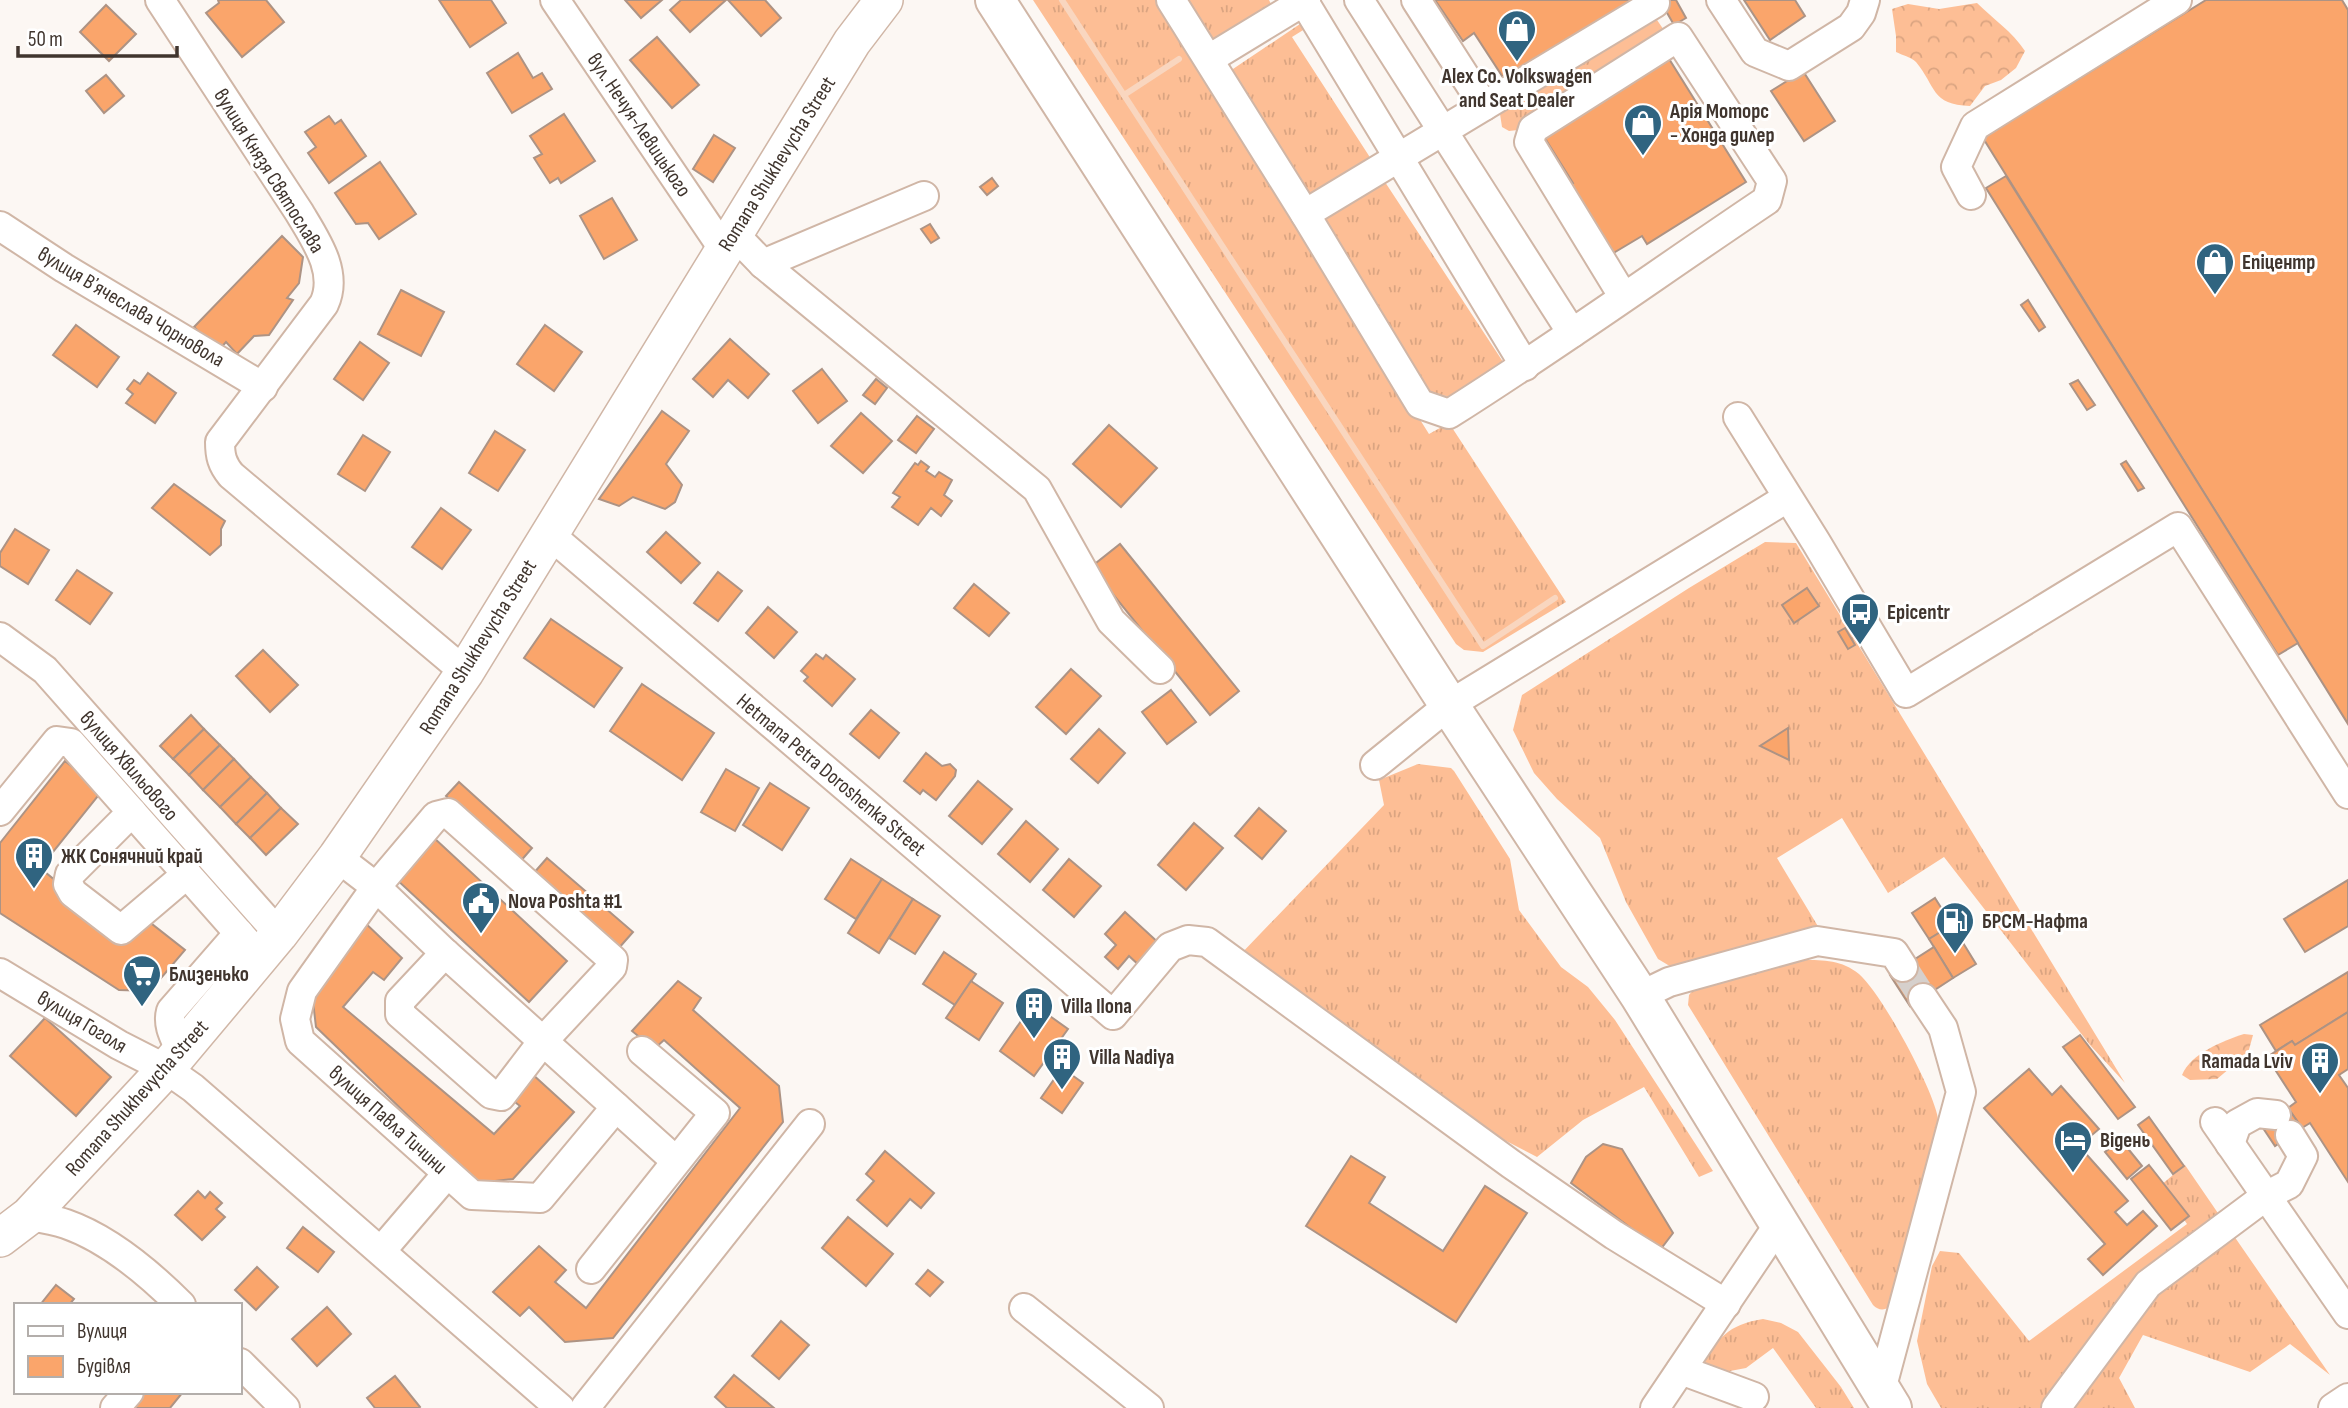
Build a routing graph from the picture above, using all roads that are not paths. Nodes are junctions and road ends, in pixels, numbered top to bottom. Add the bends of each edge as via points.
1 (160, 0) edge
2 (555, 0) edge
3 (884, 0) edge
4 (995, 0) edge
5 (1171, 0) edge
6 (1305, 0) edge
7 (1359, 0) edge
8 (1416, 0) edge
9 (1721, 0) edge
10 (1866, 0) edge
11 (2178, 0) edge
12 (1654, 1) edge
13 (1678, 37) junction
14 (1209, 59) junction
15 (1484, 106) junction
16 (1443, 131) junction
17 (1398, 158) junction
18 (1971, 195) dead end
19 (924, 197) dead end
20 (1305, 214) junction
21 (0, 226) edge
22 (729, 242) junction
23 (763, 264) junction
24 (1623, 296) junction
25 (1572, 333) junction
26 (1525, 366) junction
27 (262, 387) junction
28 (1738, 417) dead end
29 (1787, 498) junction
30 (549, 534) junction
31 (0, 637) edge
32 (1160, 669) dead end
33 (465, 672) junction
34 (1449, 705) junction
35 (1375, 765) dead end
36 (2348, 794) edge
37 (0, 811) edge
38 (132, 812) junction
39 (337, 857) junction
40 (187, 874) junction
41 (376, 887) junction
42 (259, 941) junction
43 (445, 953) junction
44 (1903, 967) tunnel mouth
45 (2, 978) edge
46 (1640, 996) junction
47 (1923, 998) tunnel mouth
48 (543, 1041) junction
49 (642, 1051) dead end
50 (174, 1060) junction
51 (616, 1107) junction
52 (810, 1124) dead end
53 (676, 1161) junction
54 (447, 1174) junction
55 (2266, 1196) junction
56 (29, 1216) junction
57 (1779, 1224) junction
58 (0, 1238) edge
59 (381, 1251) junction
60 (591, 1269) dead end
61 (179, 1303) edge
62 (1726, 1304) junction
63 (1024, 1308) dead end
64 (2348, 1314) edge
65 (242, 1365) edge
66 (1681, 1370) junction
67 (127, 1394) edge
68 (1754, 1397) dead end
69 (2348, 1398) edge
70 (1886, 1399) edge
71 (114, 1408) edge
72 (285, 1408) edge
73 (560, 1408) edge
74 (585, 1408) edge
75 (1149, 1408) edge
76 (1656, 1408) edge
77 (2056, 1408) edge
78 (2333, 1408) edge

1 - 27 street, вулиця Князя Святослава via 299,212 328,271 324,304
2 - 22 street, вул. Нечуя-Левицького
3 - 22 main road, Romana Shukhevycha Street via 852,42
4 - 34 highway
5 - 14 street
6 - 14 street
6 - 17 street
7 - 16 street
8 - 15 street
9 - 10 street via 1755,52 1789,66 1852,27
11 - 18 street via 1975,126 1956,167
12 - 13 street
12 - 15 street
13 - 24 street via 1772,181 1767,200
13 - 24 street via 1533,129 1530,142
14 - 20 street
15 - 16 street
16 - 17 street
16 - 25 street
17 - 20 street
17 - 26 street
19 - 23 street
20 - 26 street via 1420,404 1449,414
21 - 27 street, вулиця Вʼячеслава Чорновола
22 - 23 street, вул. Нечуя-Левицького
22 - 30 main road, Romana Shukhevycha Street
23 - 32 street, вул. Нечуя-Левицького via 1037,489 1111,621
24 - 25 street
25 - 26 street
27 - 33 street, вулиця Князя Святослава via 220,442 224,466
28 - 29 street
29 - 34 street
29 - 36 street via 1906,693 2178,527
30 - 33 main road, Romana Shukhevycha Street
30 - 62 street, Hetmana Petra Doroshenka Street via 1112,1015 1170,947 1188,940 1207,942 1511,1164
31 - 42 street, вулиця Хвильового via 45,670
33 - 39 main road, Romana Shukhevycha Street
34 - 35 street
34 - 46 highway
37 - 38 street via 57,741 71,743
38 - 40 street
38 - 40 street via 70,874 68,884 73,893 121,930
39 - 41 street
39 - 42 main road, Romana Shukhevycha Street
40 - 42 street
41 - 43 street
41 - 48 street, вулиця Павла Тичини via 436,816 448,813 613,960 612,967
41 - 54 street, вулиця Павла Тичини via 302,991 295,1019 300,1041
42 - 50 main road, Romana Shukhevycha Street
43 - 48 street
43 - 48 street via 400,1001 400,1014 491,1094 501,1096
44 - 46 street via 1894,953 1817,941 1669,982
45 - 50 street, вулиця Гоголя via 119,1045
46 - 57 highway
47 - 70 street via 1943,1028 1961,1093 1947,1184
48 - 51 street
49 - 53 street via 715,1113
50 - 56 main road, Romana Shukhevycha Street
50 - 59 street, вулиця Гоголя via 193,1088
51 - 53 street
51 - 54 street, вулиця Павла Тичини via 540,1198 472,1195
52 - 74 street
53 - 60 street
54 - 59 street
55 - 55 street via 2289,1184 2303,1156 2283,1125 2257,1114 2222,1133
55 - 64 street
55 - 77 street via 2148,1284
56 - 58 main road, Romana Shukhevycha Street
56 - 61 street via 66,1224 98,1239
57 - 62 street
57 - 70 highway
59 - 73 street, вулиця Гоголя
62 - 66 street
63 - 75 street
65 - 72 street
66 - 68 street
66 - 76 street
67 - 71 street
69 - 78 street

